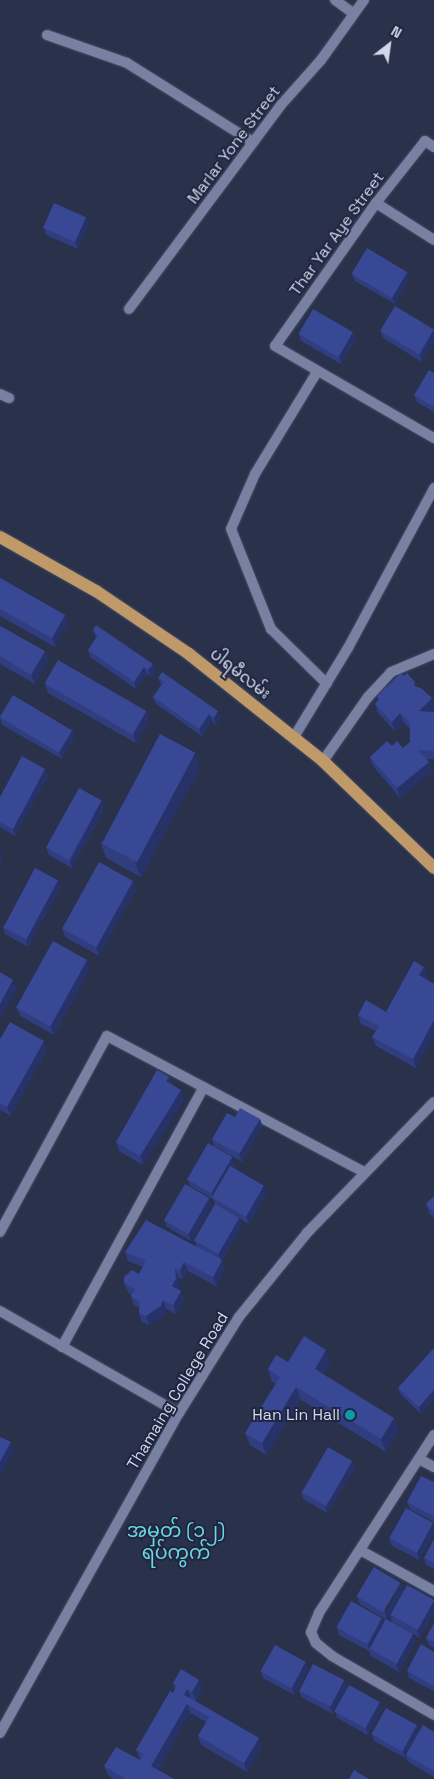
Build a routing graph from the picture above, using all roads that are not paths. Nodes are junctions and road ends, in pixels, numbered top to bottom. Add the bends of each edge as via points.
1 (335, 0) edge
2 (364, 0) edge
3 (353, 13) junction
4 (47, 35) dead end
5 (253, 142) junction
6 (430, 144) edge
7 (376, 203) junction
8 (434, 240) edge
9 (128, 309) dead end
10 (316, 372) junction
11 (434, 438) edge
12 (434, 488) edge
13 (0, 537) edge
14 (434, 654) edge
15 (327, 684) junction
16 (294, 737) junction
17 (323, 761) junction
18 (434, 868) edge
19 (204, 1087) junction
20 (434, 1102) edge
21 (364, 1172) junction
22 (0, 1232) edge
23 (0, 1311) edge
24 (62, 1347) junction
25 (179, 1413) junction
26 (434, 1435) edge
27 (419, 1459) junction
28 (434, 1467) edge
29 (360, 1550) junction
30 (434, 1591) edge
31 (434, 1715) edge
32 (0, 1733) edge

1 - 3 street
2 - 3 street, Marlar Yone Street
3 - 5 street, Marlar Yone Street via 322,60
4 - 5 street via 127,63
5 - 9 street, Marlar Yone Street
6 - 7 street, Thar Yar Aye Street
7 - 8 street
7 - 10 street, Thar Yar Aye Street via 275,346
10 - 11 street
10 - 15 street via 254,474 231,529 271,629
12 - 15 street
13 - 16 main road, ပါရမီလမ်း via 119,606 189,654
14 - 17 street via 391,672 368,697
15 - 16 street
16 - 17 main road, ပါရမီလမ်း
17 - 18 main road, ပါရမီလမ်း
19 - 21 street
19 - 22 street via 107,1036
19 - 24 street
20 - 21 street, Thamaing College Road
21 - 25 street, Thamaing College Road via 302,1240 239,1318
23 - 24 street
24 - 25 street
25 - 32 street, Thamaing College Road
26 - 27 street
27 - 28 street
27 - 29 street
29 - 30 street
29 - 31 street via 310,1632 316,1643 332,1656

